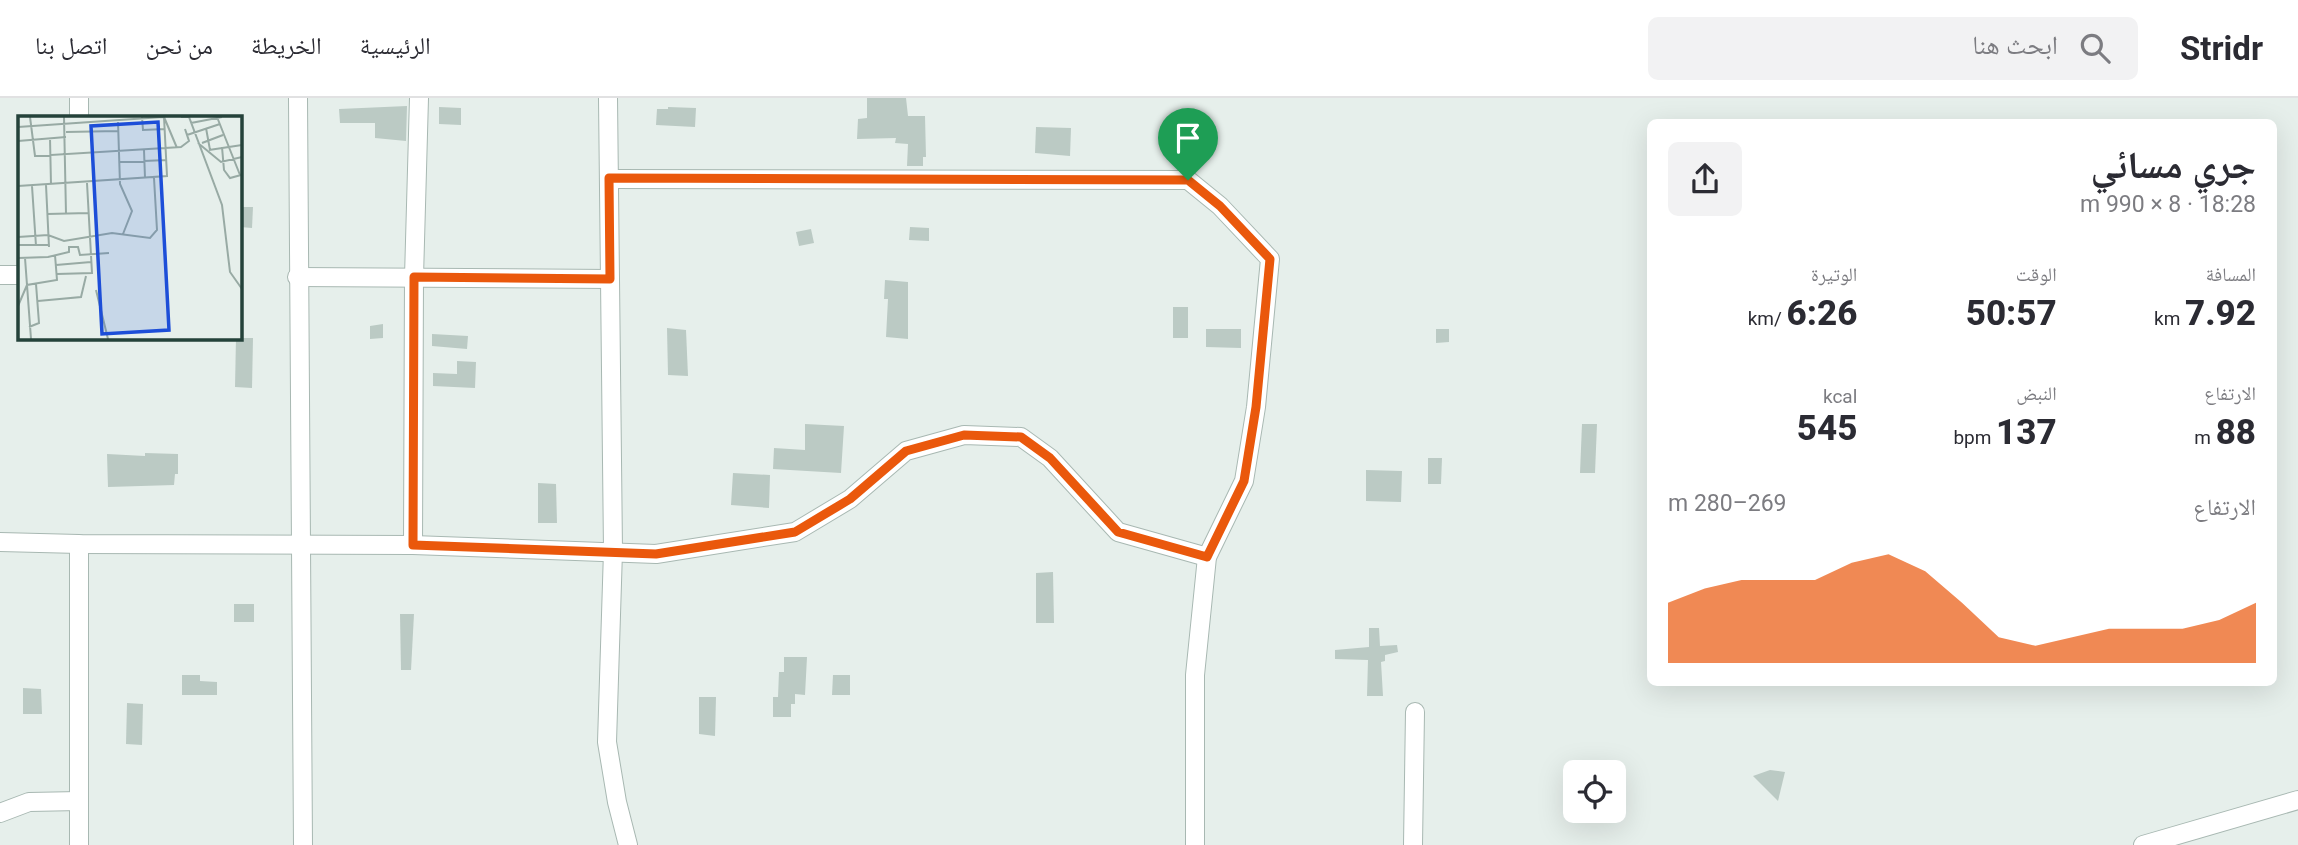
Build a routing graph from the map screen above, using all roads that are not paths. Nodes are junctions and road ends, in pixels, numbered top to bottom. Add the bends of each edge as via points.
1 (79, 98) edge
2 (298, 98) edge
3 (419, 98) edge
4 (608, 98) edge
5 (79, 116) edge
6 (609, 178) junction
7 (0, 275) edge
8 (18, 275) edge
9 (298, 277) junction
10 (414, 277) junction
11 (610, 279) junction
12 (0, 542) edge
13 (79, 544) junction
14 (299, 545) junction
15 (413, 545) junction
16 (613, 551) junction
17 (1207, 557) junction
18 (1415, 712) dead end
19 (2298, 800) edge
20 (79, 801) junction
21 (0, 813) edge
22 (79, 845) edge
23 (303, 845) edge
24 (628, 845) edge
25 (1195, 845) edge
26 (1413, 845) edge
27 (2143, 845) edge

1 - 5 street
2 - 9 street
3 - 10 street
4 - 6 street
6 - 11 street
6 - 17 street via 1188,180 1270,259 1244,481
7 - 8 street
9 - 10 street
9 - 14 street
10 - 11 street
10 - 15 street
11 - 16 street
12 - 13 street
13 - 14 street
13 - 20 street
14 - 15 street
14 - 23 street
15 - 16 street
16 - 17 street via 656,554 795,532 850,499 906,451 964,435 1021,437 1050,458 1118,532
16 - 24 street via 607,742
17 - 25 street via 1195,674
18 - 26 street
19 - 27 street
20 - 21 street via 29,802
20 - 22 street

